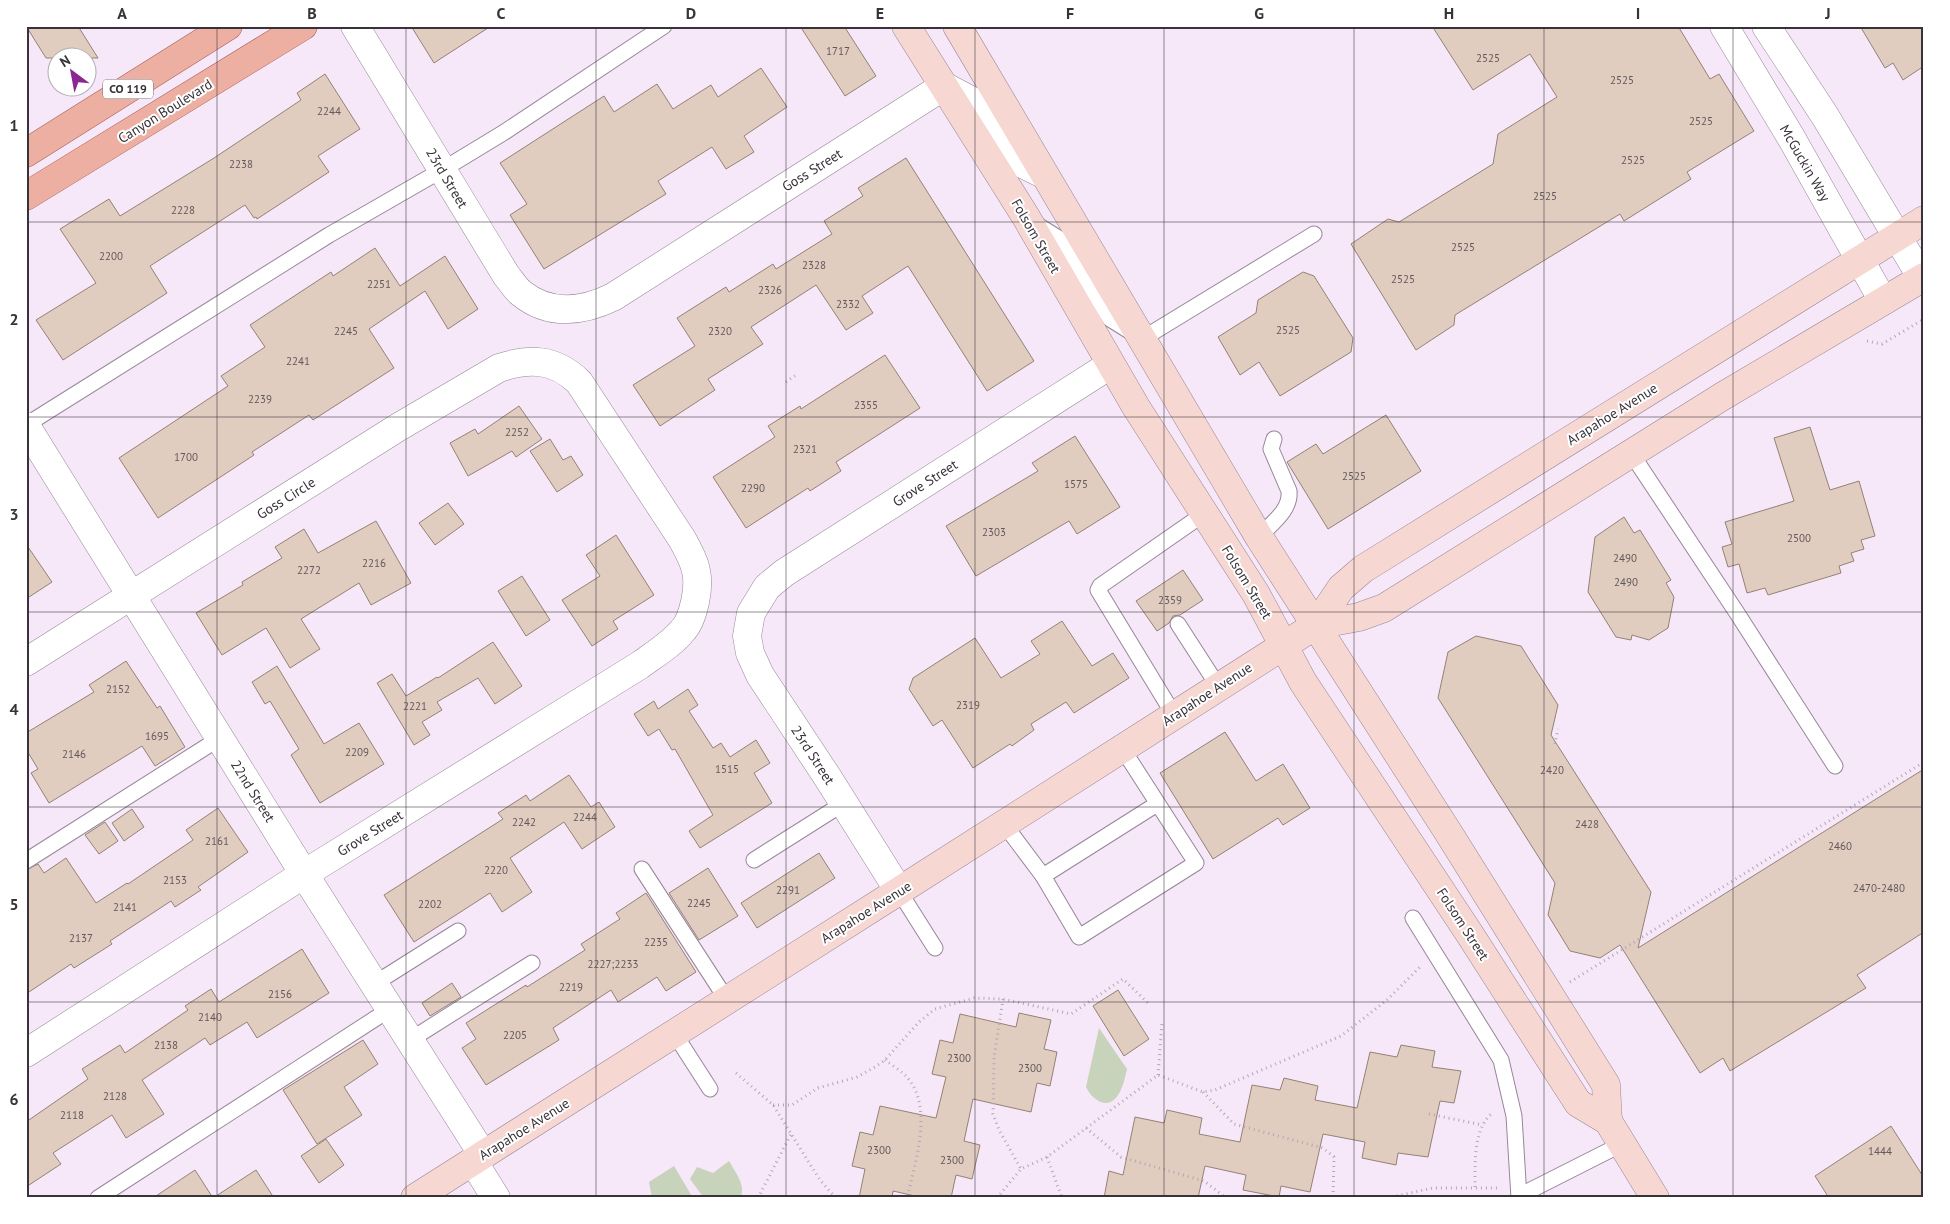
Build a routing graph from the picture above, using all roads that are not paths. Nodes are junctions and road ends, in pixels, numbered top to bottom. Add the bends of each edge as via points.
1 (228, 26) edge
2 (303, 26) edge
3 (356, 26) edge
4 (664, 26) edge
5 (906, 26) edge
6 (957, 26) edge
7 (1724, 26) edge
8 (1766, 26) edge
9 (944, 86) junction
10 (26, 153) edge
11 (442, 170) junction
12 (1043, 174) junction
13 (26, 196) edge
14 (1026, 217) junction
15 (1924, 220) edge
16 (1314, 234) dead end
17 (1897, 237) junction
18 (1860, 258) junction
19 (1923, 278) edge
20 (1883, 301) junction
21 (558, 309) joint
22 (1142, 339) junction
23 (1110, 364) junction
24 (26, 426) edge
25 (1274, 439) dead end
26 (1631, 453) junction
27 (1205, 513) junction
28 (1260, 537) junction
29 (131, 595) junction
30 (696, 598) joint
31 (751, 613) joint
32 (1178, 624) dead end
33 (1316, 625) junction
34 (1284, 645) junction
35 (26, 662) edge
36 (1218, 686) junction
37 (1174, 714) junction
38 (220, 738) junction
39 (1122, 748) junction
40 (1835, 766) dead end
41 (844, 803) junction
42 (1157, 804) junction
43 (1004, 824) junction
44 (26, 860) edge
45 (754, 860) dead end
46 (642, 869) dead end
47 (304, 874) junction
48 (1043, 876) junction
49 (899, 892) junction
50 (1413, 918) dead end
51 (458, 932) dead end
52 (935, 948) dead end
53 (532, 963) dead end
54 (374, 984) junction
55 (727, 1000) junction
56 (390, 1009) junction
57 (674, 1033) junction
58 (410, 1040) junction
59 (26, 1053) edge
60 (710, 1089) dead end
61 (1608, 1121) junction
62 (1622, 1144) junction
63 (478, 1158) junction
64 (1519, 1194) edge
65 (98, 1198) edge
66 (414, 1198) edge
67 (496, 1198) edge
68 (1655, 1198) edge

1 - 10 main road, CO 119
2 - 13 main road, Canyon Boulevard / CO 119
3 - 11 street, 23rd Street
4 - 11 lane
5 - 9 main road, Folsom Street
6 - 12 main road, Folsom Street
7 - 18 street, McGuckin Way
8 - 17 street via 1825,116
9 - 12 street via 974,102 1013,159
9 - 14 main road, Folsom Street
9 - 21 street, Goss Street via 613,297 582,308
11 - 21 street, 23rd Street via 506,275 520,292 548,308
11 - 24 lane via 329,235
12 - 22 main road, Folsom Street
14 - 22 lane via 1060,239 1110,320
14 - 23 main road, Folsom Street
15 - 17 main road, Arapahoe Avenue
16 - 22 lane
17 - 18 main road, Arapahoe Avenue
17 - 19 street
18 - 20 street, McGuckin Way
18 - 33 main road, Arapahoe Avenue via 1363,569 1341,588
19 - 20 main road, Arapahoe Avenue
20 - 26 main road, Arapahoe Avenue
22 - 28 main road, Folsom Street
23 - 27 main road, Folsom Street
23 - 31 street, Grove Street via 784,573 767,587
24 - 29 street, 22nd Street
25 - 28 lane via 1271,449 1290,499 1288,506
26 - 33 main road, Arapahoe Avenue via 1384,608 1359,617
26 - 40 lane
27 - 34 main road, Folsom Street
27 - 37 lane via 1100,586 1099,593
28 - 33 main road, Folsom Street
29 - 30 street, Goss Circle via 498,368 530,360 555,366 579,382 682,539 698,573
29 - 35 street, Goss Circle
29 - 38 street, 22nd Street
30 - 47 street, Grove Street via 684,630 640,665
31 - 41 street, 23rd Street via 747,636 752,659
32 - 36 lane
33 - 34 main road, Arapahoe Avenue
33 - 61 main road, Folsom Street via 1606,1085
34 - 36 main road, Arapahoe Avenue
34 - 61 main road, Folsom Street via 1303,682 1578,1103
36 - 37 main road, Arapahoe Avenue
37 - 39 main road, Arapahoe Avenue
38 - 44 lane
38 - 47 street, 22nd Street
39 - 42 lane
39 - 43 main road, Arapahoe Avenue
41 - 45 lane
41 - 49 street, 23rd Street
42 - 48 lane
42 - 48 lane via 1196,863 1079,937
43 - 48 lane
43 - 49 main road, Arapahoe Avenue
46 - 55 lane
47 - 54 street, 22nd Street
47 - 59 street, Grove Street
49 - 52 lane
49 - 55 main road, Arapahoe Avenue
50 - 64 lane via 1501,1060 1514,1116
51 - 54 lane
53 - 58 lane
54 - 56 street, 22nd Street
55 - 57 main road, Arapahoe Avenue
56 - 58 street, 22nd Street
56 - 65 lane
57 - 60 lane
57 - 63 main road, Arapahoe Avenue
58 - 63 street, 22nd Street
61 - 62 main road, Folsom Street
62 - 64 lane
62 - 68 main road, Folsom Street
63 - 66 main road, Arapahoe Avenue
63 - 67 street, 22nd Street

